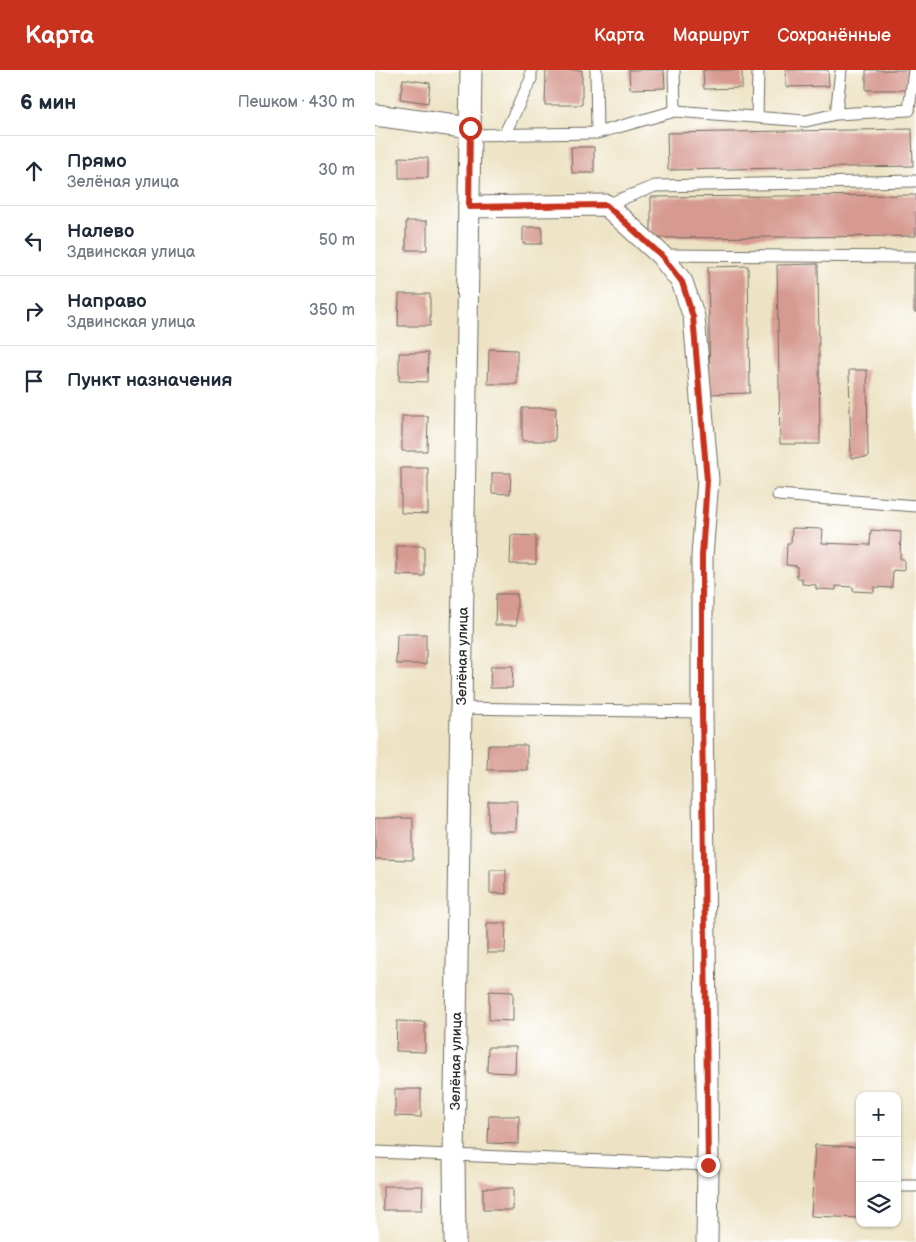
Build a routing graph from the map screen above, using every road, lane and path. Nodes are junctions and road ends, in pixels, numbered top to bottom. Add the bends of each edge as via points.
1 (471, 70) edge
2 (531, 70) edge
3 (596, 70) edge
4 (674, 70) edge
5 (758, 70) edge
6 (841, 70) edge
7 (914, 70) edge
8 (675, 111) junction
9 (836, 114) junction
10 (375, 115) edge
11 (757, 117) junction
12 (469, 131) junction
13 (597, 133) junction
14 (504, 135) junction
15 (916, 181) edge
16 (606, 205) junction
17 (469, 207) junction
18 (661, 255) junction
19 (916, 257) edge
20 (778, 495) dead end
21 (916, 506) edge
22 (461, 708) junction
23 (702, 712) junction
24 (375, 1152) edge
25 (455, 1156) junction
26 (708, 1165) junction
27 (901, 1186) edge
28 (916, 1186) edge
29 (455, 1242) edge
30 (707, 1242) edge

1 - 12 street, Зелёная улица
2 - 14 lane via 531,79
3 - 13 lane
4 - 8 lane
5 - 11 lane
6 - 9 lane
7 - 9 lane via 909,110
8 - 11 lane
8 - 13 lane
9 - 11 lane via 806,121
10 - 12 street
12 - 14 lane
12 - 17 street, Зелёная улица
13 - 14 lane
15 - 16 lane via 655,186
16 - 17 street
16 - 18 street
17 - 22 street, Зелёная улица
18 - 19 lane
18 - 23 street via 682,282 694,327 707,480 702,556
20 - 21 lane
22 - 23 lane
22 - 25 street, Зелёная улица
23 - 26 street
24 - 25 lane
25 - 26 lane
25 - 29 street, Зелёная улица
26 - 30 street
27 - 28 lane

